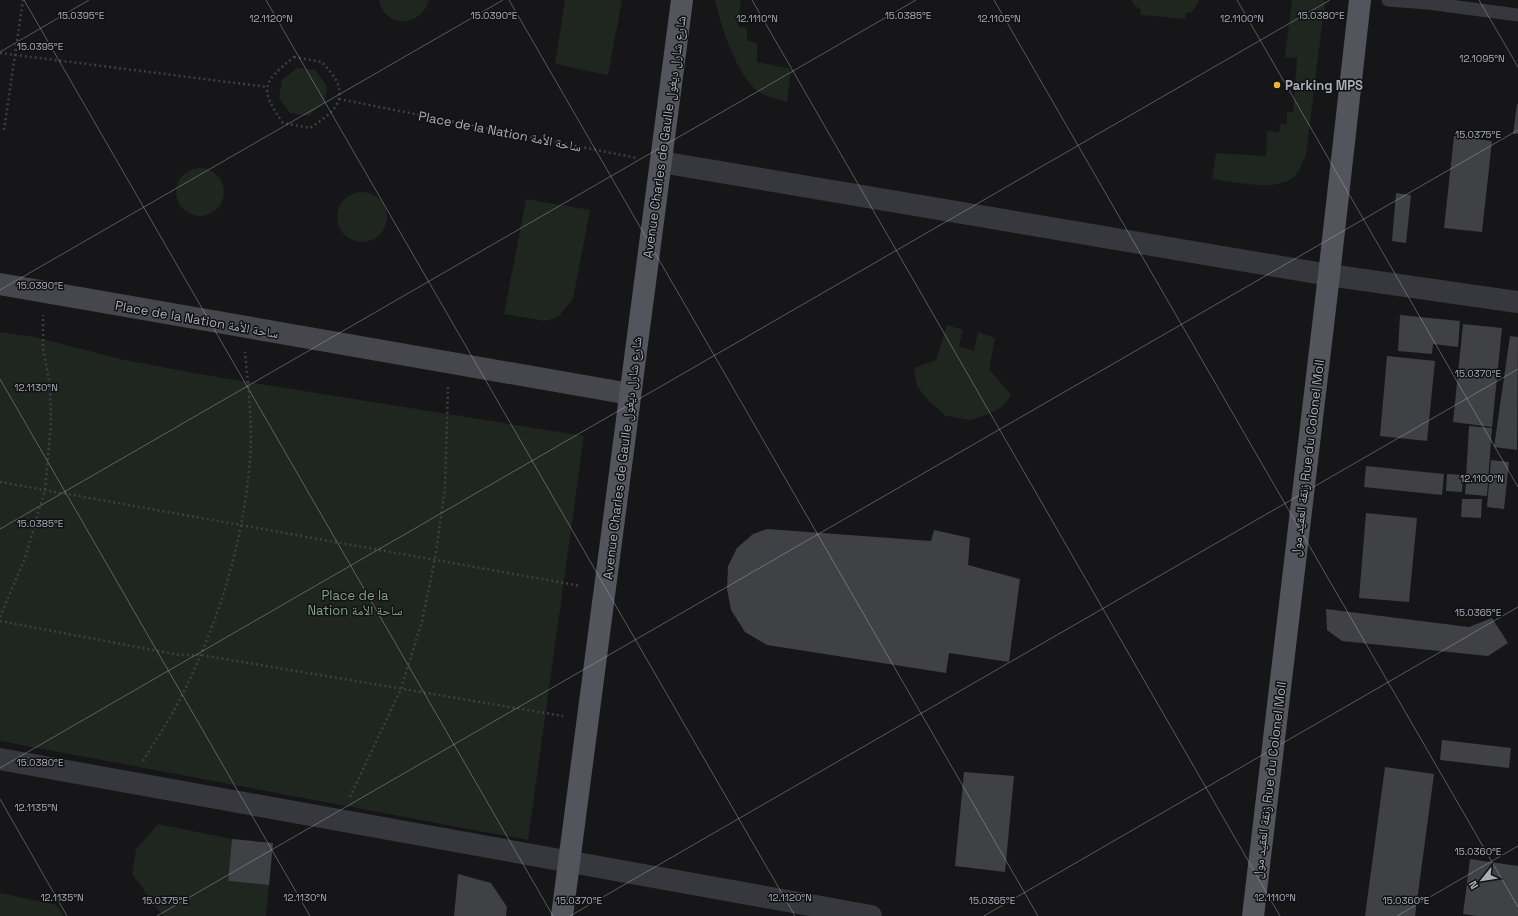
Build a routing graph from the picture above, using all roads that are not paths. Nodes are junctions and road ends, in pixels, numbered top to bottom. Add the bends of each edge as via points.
1 (682, 0) edge
2 (1360, 0) edge
3 (1388, 0) edge
4 (1518, 15) edge
5 (661, 162) junction
6 (1329, 275) junction
7 (0, 284) edge
8 (1518, 302) edge
9 (630, 394) junction
10 (0, 759) edge
11 (570, 863) junction
12 (562, 916) edge
13 (871, 916) edge
14 (1253, 916) edge

1 - 5 main road, Avenue Charles de Gaulle شارع شارل ديغول
2 - 6 main road, زنقة العقيد مول Rue du Colonel Moll
3 - 4 lane
5 - 6 street
5 - 9 main road, Avenue Charles de Gaulle شارع شارل ديغول
6 - 8 street
6 - 14 main road, زنقة العقيد مول Rue du Colonel Moll
7 - 9 main road, Place de la Nation ساحة الأمة
9 - 11 main road, Avenue Charles de Gaulle شارع شارل ديغول
10 - 11 street
11 - 12 main road, Avenue Charles de Gaulle شارع شارل ديغول
11 - 13 street

